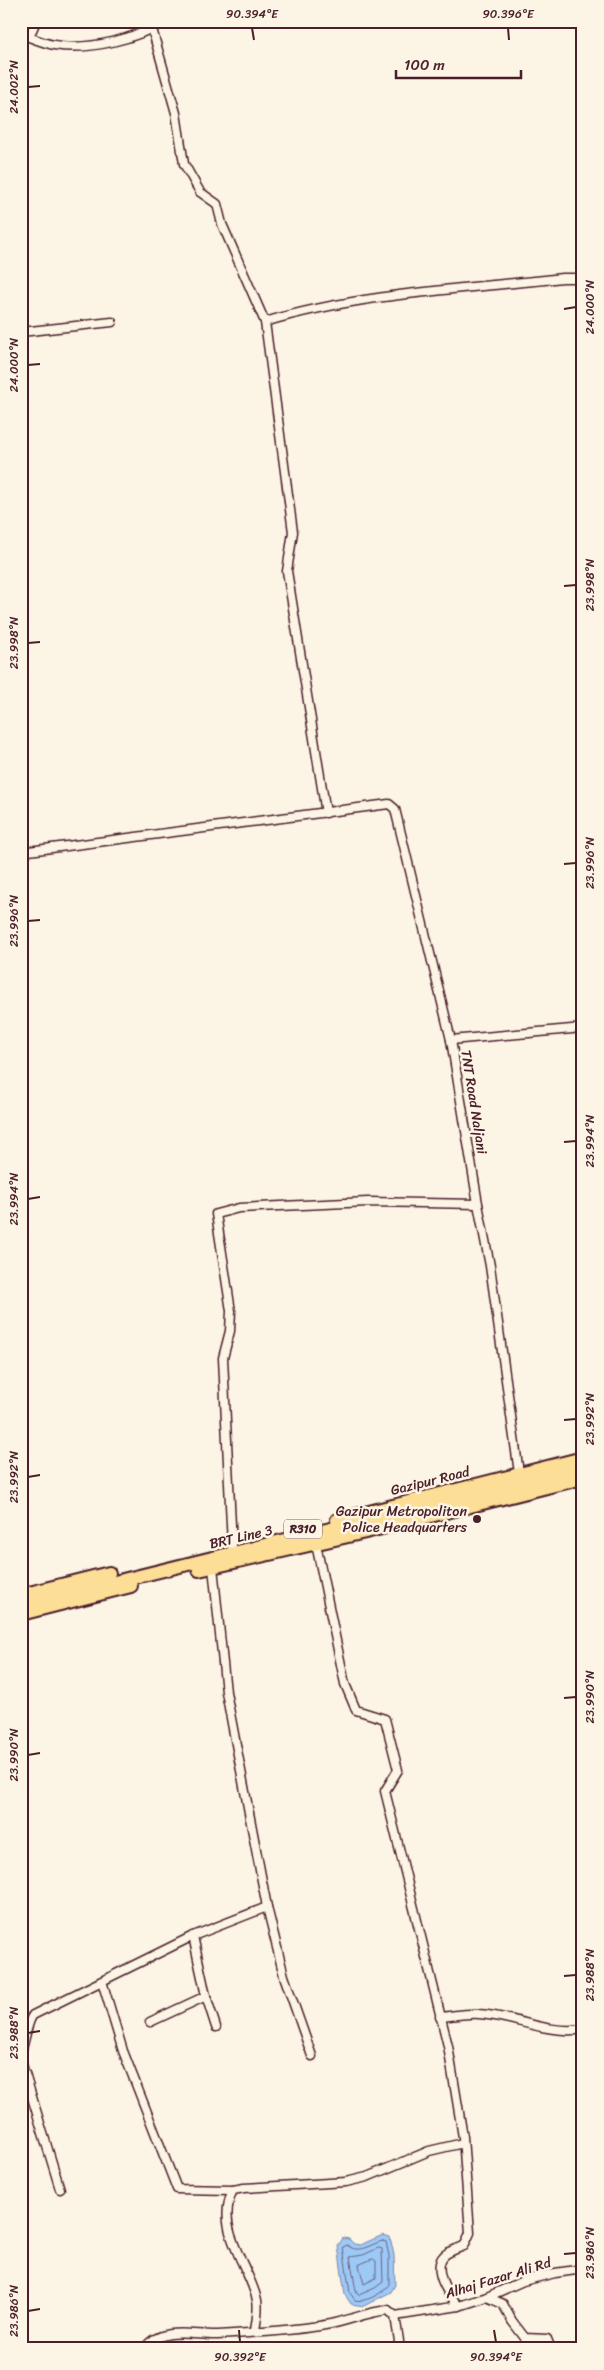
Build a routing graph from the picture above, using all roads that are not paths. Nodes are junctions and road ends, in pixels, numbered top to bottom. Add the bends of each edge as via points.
1 (36, 21) edge
2 (165, 21) edge
3 (152, 29) junction
4 (25, 35) edge
5 (583, 278) edge
6 (112, 322) dead end
7 (265, 322) junction
8 (21, 332) edge
9 (326, 813) junction
10 (21, 852) edge
11 (583, 1028) edge
12 (451, 1040) junction
13 (478, 1204) junction
14 (583, 1458) edge
15 (583, 1468) edge
16 (519, 1473) junction
17 (583, 1478) edge
18 (316, 1544) junction
19 (232, 1546) junction
20 (212, 1567) junction
21 (21, 1595) edge
22 (21, 1605) edge
23 (21, 1614) edge
24 (267, 1907) junction
25 (194, 1936) junction
26 (102, 1981) junction
27 (206, 1996) junction
28 (440, 2017) junction
29 (150, 2022) dead end
30 (216, 2027) dead end
31 (583, 2029) edge
32 (21, 2052) edge
33 (312, 2056) dead end
34 (21, 2061) edge
35 (463, 2143) junction
36 (60, 2189) dead end
37 (233, 2190) junction
38 (583, 2269) edge
39 (487, 2297) junction
40 (459, 2306) junction
41 (395, 2316) junction
42 (255, 2331) junction
43 (144, 2349) edge
44 (397, 2349) edge
45 (551, 2349) edge

1 - 4 street
2 - 3 street
3 - 4 street via 134,37 77,48 53,45
3 - 7 street via 176,113 184,164 200,192 217,204 222,224
5 - 7 street via 408,294 308,309
6 - 8 street
7 - 9 street via 293,532 287,571
9 - 10 street, TNT Road Naljani
9 - 12 street, TNT Road Naljani via 389,804 395,809
11 - 12 street
12 - 13 street, TNT Road Naljani
13 - 16 street, TNT Road Naljani via 490,1266
13 - 19 street via 368,1202 239,1208 216,1214 232,1311 223,1358
14 - 16 main road, Gazipur Road / R310
15 - 22 main road, BRT Line 3
16 - 19 main road, Gazipur Road / R310
17 - 18 main road, R310
18 - 20 main road, R310
18 - 28 street via 345,1684 356,1710 385,1719 398,1770 386,1791
19 - 21 main road, Gazipur Road / R310
20 - 23 main road, R310
20 - 24 street via 226,1692
24 - 25 street
24 - 33 street via 284,1976
25 - 26 street
25 - 27 street
26 - 32 street via 32,2016
26 - 37 street via 123,2051 176,2189
27 - 29 street
27 - 30 street
28 - 31 street via 478,2014 540,2027 571,2031
28 - 35 street via 448,2046
34 - 36 street
35 - 37 street via 429,2151 367,2177 346,2182
35 - 40 street via 470,2233 464,2246 446,2254 440,2266 447,2292
37 - 42 street via 228,2205 231,2236 258,2302
38 - 39 street, Alhaj Fazar Ali Rd via 532,2278
39 - 40 street, Alhaj Fazar Ali Rd
39 - 45 street via 503,2304 525,2338 547,2339
40 - 41 street, Alhaj Fazar Ali Rd
41 - 42 street, Alhaj Fazar Ali Rd via 388,2310 326,2325
41 - 44 street via 400,2341
42 - 43 street via 173,2334 150,2342

